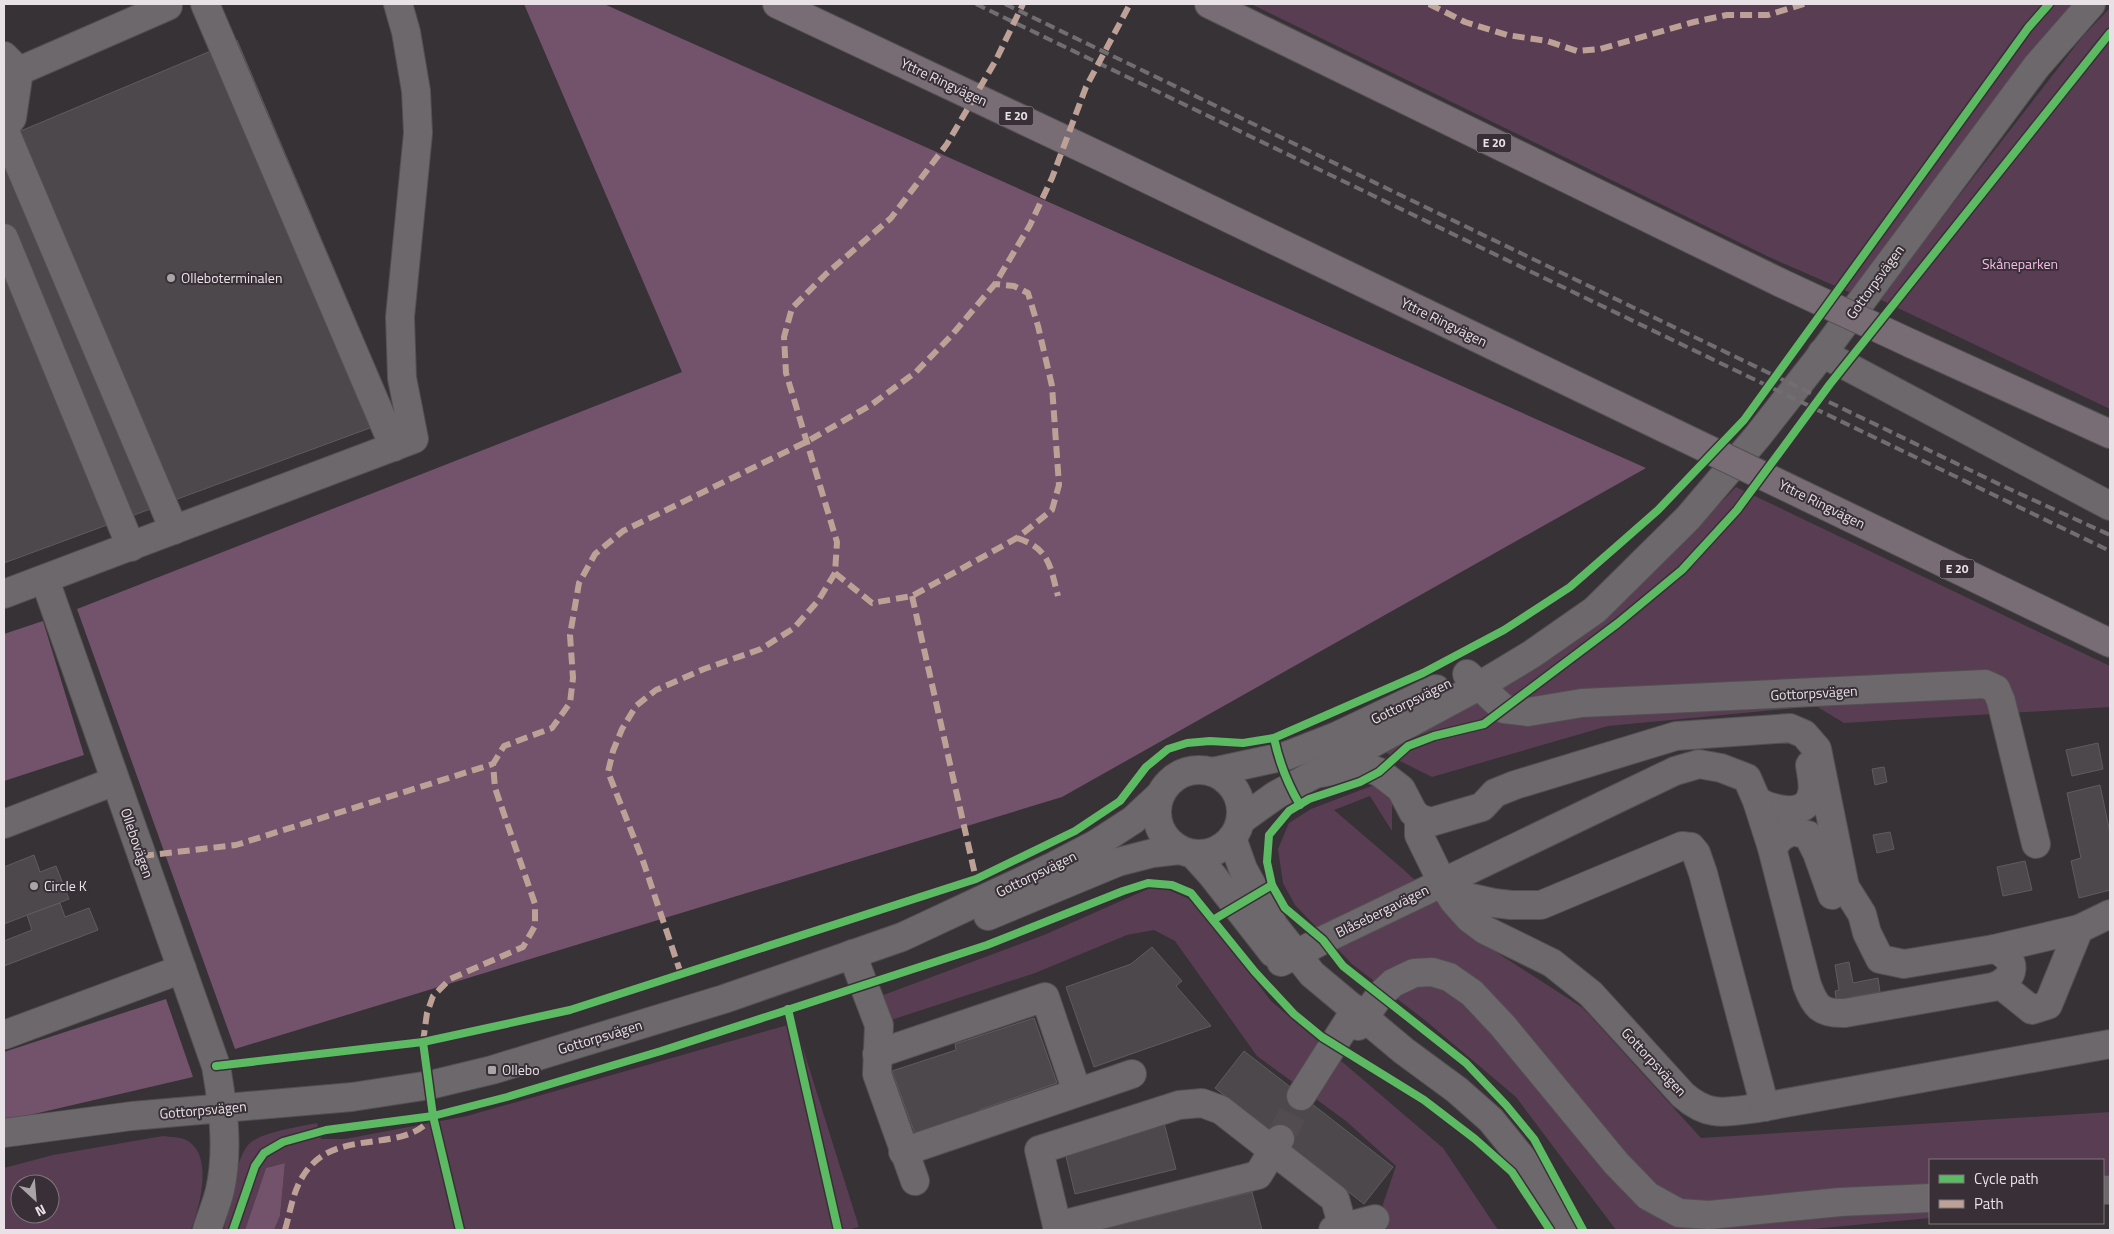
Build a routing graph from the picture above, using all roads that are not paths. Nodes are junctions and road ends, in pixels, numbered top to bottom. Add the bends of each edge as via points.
1 (205, 4) edge
2 (398, 4) edge
3 (777, 4) edge
4 (1209, 4) edge
5 (2091, 4) edge
6 (168, 6) dead end
7 (12, 64) edge
8 (4, 238) edge
9 (1822, 353) junction
10 (2110, 434) edge
11 (404, 443) junction
12 (2110, 506) edge
13 (174, 530) junction
14 (130, 547) junction
15 (45, 580) junction
16 (4, 594) edge
17 (2110, 643) edge
18 (1473, 680) junction
19 (1212, 772) junction
20 (1315, 774) junction
21 (115, 781) junction
22 (1160, 794) junction
23 (1757, 801) junction
24 (1479, 808) junction
25 (1432, 819) junction
26 (4, 824) edge
27 (1237, 829) junction
28 (2036, 844) dead end
29 (1518, 845) junction
30 (1772, 848) junction
31 (1187, 853) junction
32 (1442, 882) junction
33 (2110, 914) edge
34 (2080, 929) junction
35 (902, 937) junction
36 (1994, 949) junction
37 (852, 954) junction
38 (1288, 958) junction
39 (1880, 959) junction
40 (182, 969) junction
41 (2002, 984) junction
42 (1357, 1018) junction
43 (4, 1035) edge
44 (2110, 1044) edge
45 (877, 1054) junction
46 (1132, 1074) dead end
47 (1077, 1092) junction
48 (1301, 1096) tunnel mouth
49 (1765, 1107) junction
50 (223, 1108) junction
51 (132, 1116) junction
52 (4, 1133) edge
53 (1276, 1144) junction
54 (4, 1148) edge
55 (903, 1152) junction
56 (915, 1181) dead end
57 (1929, 1198) edge
58 (1375, 1219) dead end
59 (1057, 1228) edge
60 (1568, 1228) edge
61 (1338, 1229) edge
62 (207, 1230) edge

1 - 11 street
2 - 11 street via 416,91 418,133 400,318
3 - 17 highway, Yttre Ringvägen / E 20, bridge
4 - 10 highway, E 20, bridge via 1779,282
5 - 9 street, Gottorpsvägen via 2036,67
6 - 7 street
7 - 13 street via 12,118 4,129
8 - 14 street
9 - 12 street
9 - 18 street, Gottorpsvägen via 1757,437 1688,518 1651,554
11 - 13 street
13 - 14 street
14 - 15 street
15 - 16 street
15 - 21 street, Ollebovägen
18 - 19 street, Gottorpsvägen via 1295,753
18 - 20 street, Gottorpsvägen
18 - 28 street, Gottorpsvägen via 1504,709 1528,712 1582,703 1985,684 1996,689 2002,701
19 - 22 street, Gottorpsvägen via 1198,770 1181,774
19 - 27 street via 1235,790 1241,805
20 - 25 street via 1362,766 1379,772 1401,789 1413,812
20 - 27 street, Gottorpsvägen via 1276,795
21 - 26 street
21 - 40 street, Ollebovägen
22 - 31 street via 1157,809 1159,826 1166,839
22 - 35 street, Gottorpsvägen via 1133,820 1096,844
23 - 24 street via 1774,809 1790,810 1803,806 1811,797 1813,787 1807,752 1796,740 1786,736 1677,746
23 - 29 street via 1747,778 1699,764 1675,771
23 - 30 street
24 - 25 street
24 - 39 street via 1488,786 1638,736 1708,724 1799,721 1815,731 1826,746 1854,887 1867,933
25 - 29 street via 1441,849 1449,854 1461,856
25 - 32 street, Gottorpsvägen via 1419,835
27 - 31 street, Gottorpsvägen via 1222,848 1209,854
27 - 38 street via 1243,869
29 - 32 street, Blåsebergavägen
30 - 39 street via 1780,837 1792,831 1808,835 1844,921 1861,943
30 - 41 street via 1807,985 1817,1006 1825,1012 1845,1013
31 - 35 street, Gottorpsvägen via 1153,853 1118,862 996,913 943,931
31 - 38 street
32 - 38 street, Blåsebergavägen
32 - 49 street, Gottorpsvägen via 1469,918 1485,930 1552,963 1591,994 1694,1104 1718,1113
32 - 49 street via 1467,896 1494,903 1542,905 1670,849 1691,848 1703,873
33 - 34 street
34 - 36 street
34 - 41 street via 2048,1005 2032,1010
35 - 37 street, Gottorpsvägen
36 - 39 street via 1904,964
36 - 41 street via 2005,953 2011,964 2010,976
37 - 45 street via 879,1025
37 - 50 street, Gottorpsvägen via 724,999 492,1070 352,1097
38 - 42 street
40 - 43 street
40 - 50 street, Ollebovägen via 216,1066
42 - 48 street via 1333,1044
42 - 57 street via 1393,983 1414,973 1432,972 1449,977 1472,993 1503,1026 1616,1163 1648,1196 1679,1213 1709,1215 1840,1202
42 - 60 street via 1457,1090 1491,1120 1538,1178
44 - 49 street, Gottorpsvägen
45 - 47 street via 1045,997
45 - 55 street via 876,1074
46 - 47 street
47 - 55 street
50 - 51 street, Gottorpsvägen
50 - 62 street, Ollebovägen via 225,1148 220,1190
51 - 52 street, Gottorpsvägen
51 - 54 street, Gottorpsvägen
53 - 59 street via 1258,1175
53 - 59 street via 1221,1110 1202,1103 1180,1105 1039,1150
53 - 61 street via 1335,1199
55 - 56 street
58 - 61 street

